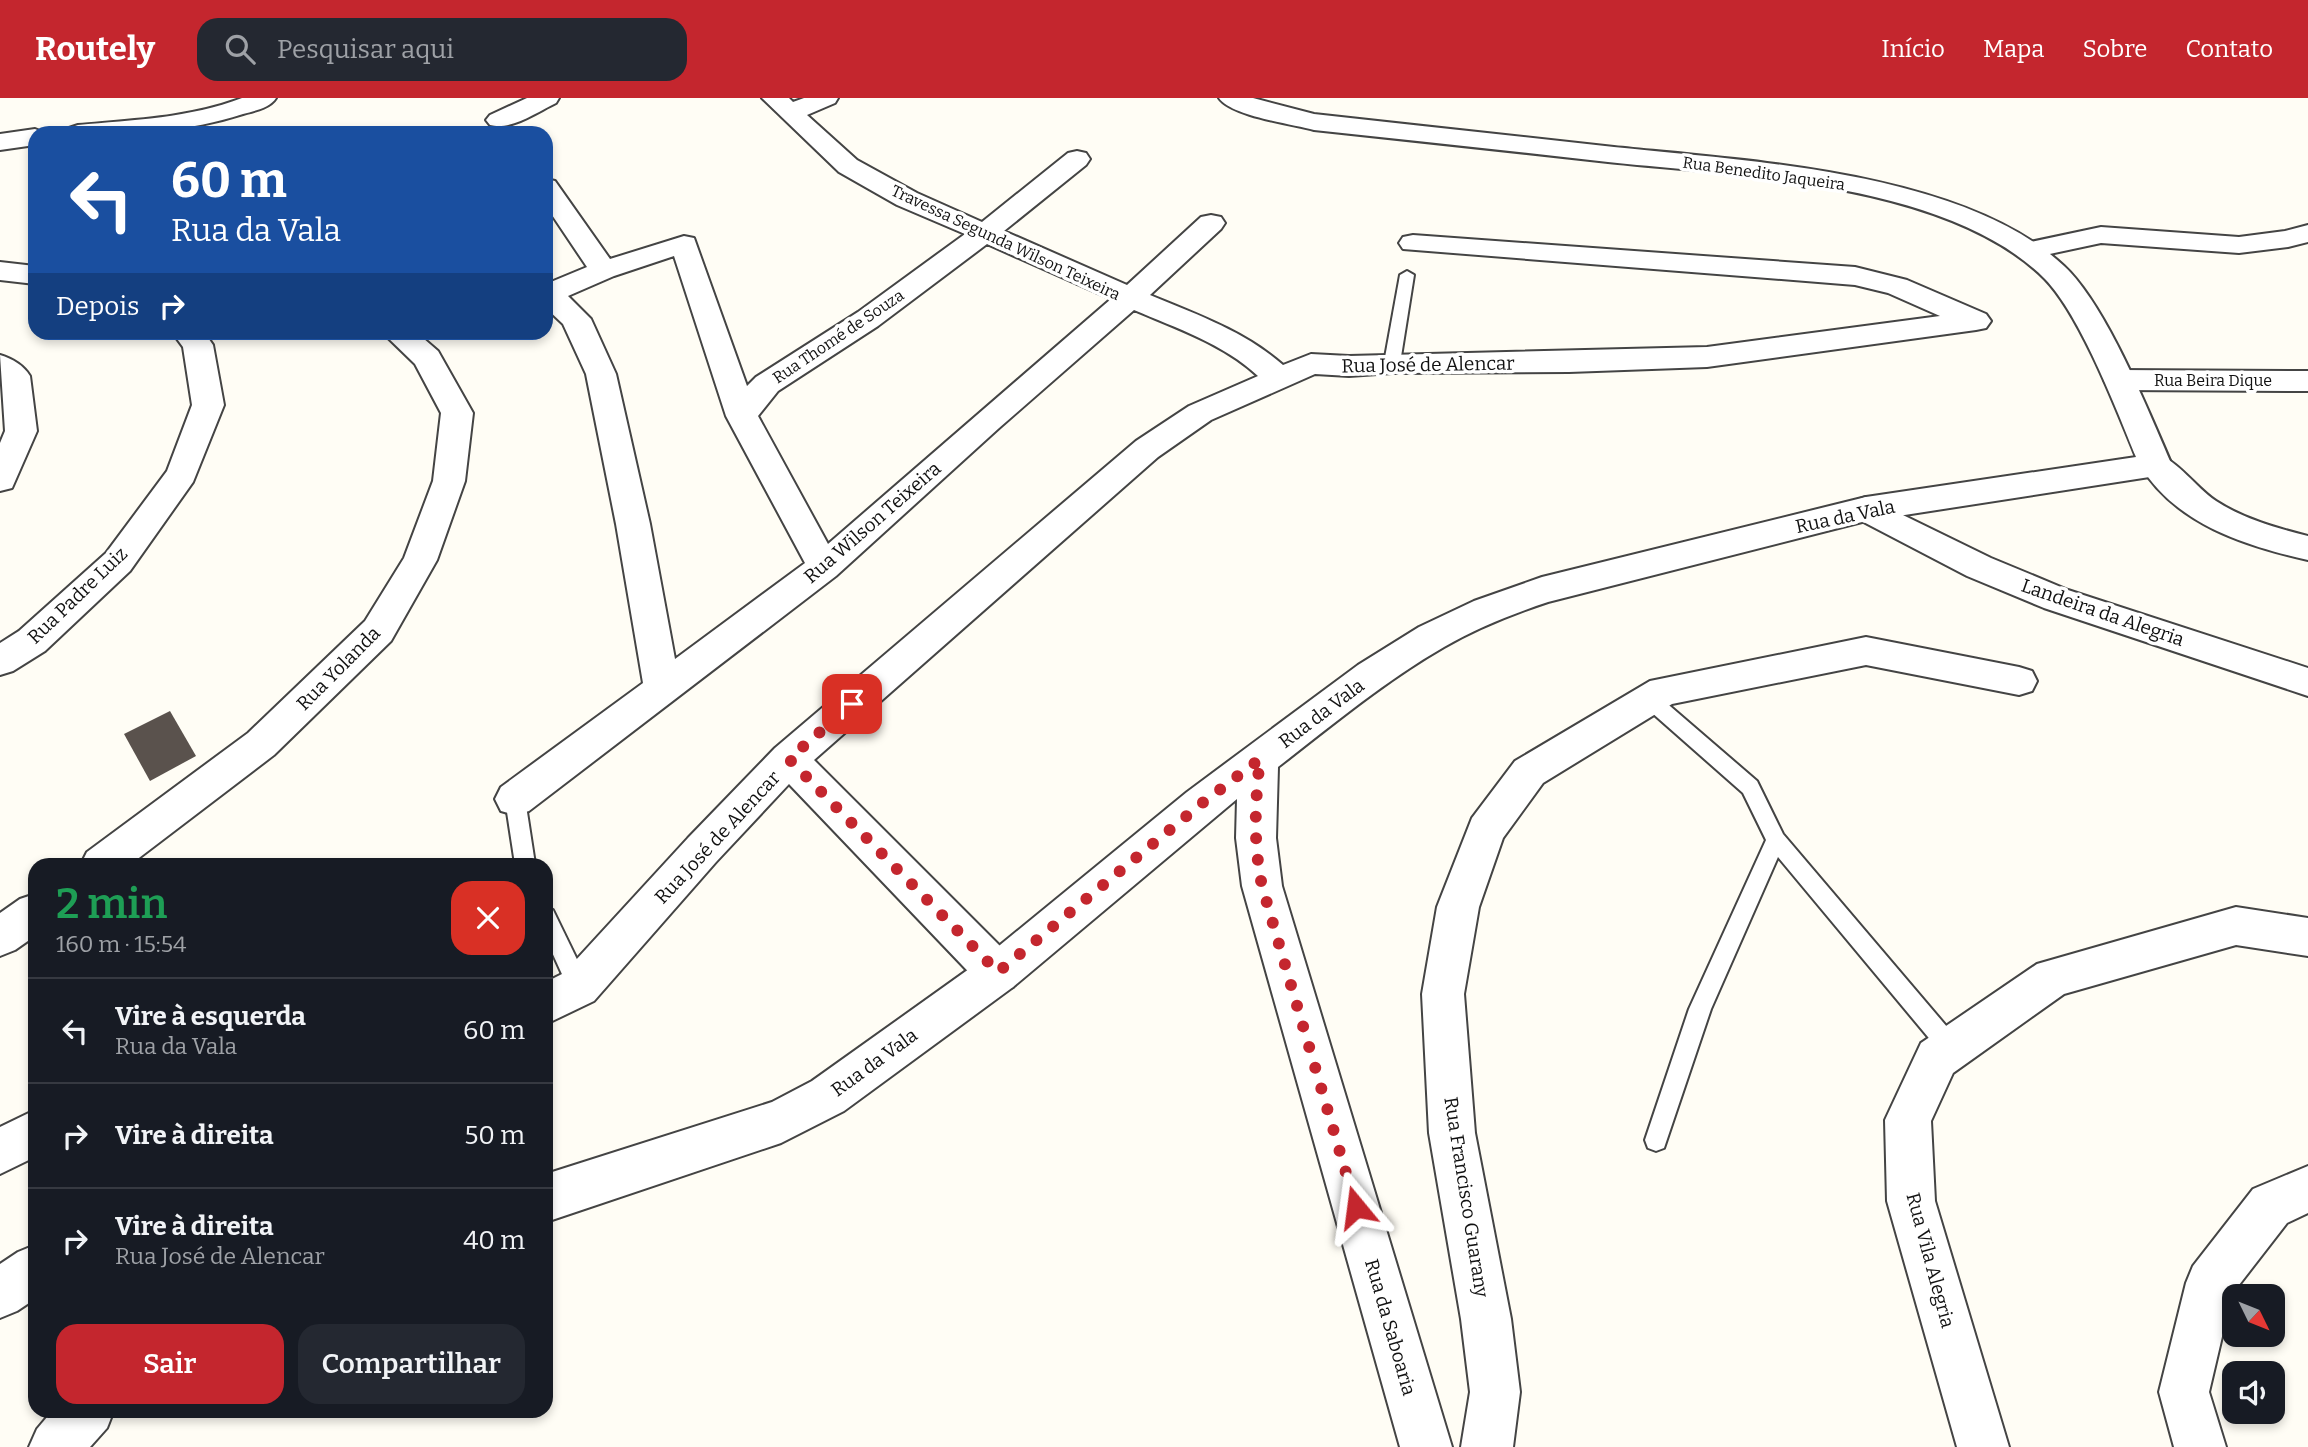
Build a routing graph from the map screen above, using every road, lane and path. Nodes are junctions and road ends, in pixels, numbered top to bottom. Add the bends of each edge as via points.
1 (264, 98) edge
2 (482, 98) edge
3 (548, 98) edge
4 (825, 98) edge
5 (1231, 98) edge
6 (781, 106) edge
7 (152, 126) edge
8 (502, 126) edge
9 (505, 126) edge
10 (28, 138) edge
11 (0, 142) edge
12 (1077, 159) dead end
13 (553, 197) edge
14 (1211, 223) dead end
15 (2308, 233) edge
16 (983, 234) junction
17 (1413, 243) dead end
18 (2031, 250) junction
19 (604, 270) junction
20 (0, 271) edge
21 (28, 274) edge
22 (1407, 275) dead end
23 (553, 291) edge
24 (553, 299) edge
25 (1129, 299) junction
26 (194, 340) edge
27 (406, 340) edge
28 (1392, 363) junction
29 (0, 365) edge
30 (1282, 367) junction
31 (2119, 380) junction
32 (2308, 381) edge
33 (742, 416) junction
34 (2156, 465) junction
35 (0, 480) edge
36 (1866, 509) junction
37 (2308, 548) edge
38 (824, 568) junction
39 (0, 661) edge
40 (2019, 681) dead end
41 (2308, 682) edge
42 (662, 688) junction
43 (1649, 699) junction
44 (789, 759) junction
45 (1260, 759) junction
46 (515, 799) joint
47 (1776, 840) junction
48 (109, 858) edge
49 (525, 858) edge
50 (28, 917) edge
51 (0, 937) edge
52 (2308, 937) edge
53 (553, 949) edge
54 (998, 972) junction
55 (563, 995) edge
56 (1951, 1048) junction
57 (28, 1137) edge
58 (1656, 1140) dead end
59 (0, 1151) edge
60 (2308, 1189) edge
61 (553, 1196) edge
62 (28, 1274) edge
63 (0, 1294) edge
64 (82, 1418) edge
65 (55, 1447) edge
66 (1426, 1447) edge
67 (1487, 1447) edge
68 (1983, 1447) edge
69 (2200, 1447) edge

1 - 7 street
2 - 8 street
3 - 9 street
4 - 6 street
5 - 18 street, Rua Benedito Jaqueira via 1314,122 1800,175 1869,188 1985,226
6 - 16 street, Travessa Segunda Wilson Teixeira via 848,166
10 - 11 street
12 - 16 street, Rua Thomé de Souza
13 - 19 street
14 - 25 street, Rua Wilson Teixeira
15 - 18 street via 2239,245 2101,235
16 - 25 street, Travessa Segunda Wilson Teixeira
16 - 33 street, Rua Thomé de Souza via 868,319 767,384
17 - 28 street, Rua José de Alencar via 1855,276 1897,286 1976,321 1707,357
18 - 31 street, Rua Benedito Jaqueira via 2057,274
19 - 23 street
19 - 33 street via 684,244
20 - 21 street
22 - 28 lane
24 - 42 street via 576,319 601,374
25 - 30 street, Travessa Segunda Wilson Teixeira
25 - 38 street, Rua Wilson Teixeira
26 - 39 street, Rua Padre Luiz via 208,405 182,474 118,562 32,641
27 - 48 street, Rua Yolanda via 427,358 457,413 449,481 420,560 378,631 261,744
28 - 30 street, Rua José de Alencar
29 - 35 street via 15,376 21,431
30 - 44 street, Rua José de Alencar via 1147,449
31 - 32 street, Rua Beira Dique
31 - 34 street, Rua Benedito Jaqueira
33 - 38 street
34 - 36 street, Rua da Vala
34 - 37 street, Rua Benedito Jaqueira via 2193,501 2217,516 2245,530
36 - 41 street, Landeira da Alegria via 1979,567 2056,599
36 - 45 street, Rua da Vala via 1542,590 1486,610 1371,675
38 - 42 street, Rua Wilson Teixeira
40 - 43 street, Rua Francisco Guarany via 1866,651 1663,691
42 - 46 street, Rua Wilson Teixeira
43 - 47 lane via 1749,787
43 - 67 street, Rua Francisco Guarany via 1529,772 1486,830 1458,907 1443,994 1452,1133 1495,1392
44 - 54 street
44 - 55 street, Rua José de Alencar
45 - 54 street, Rua da Vala
45 - 66 street, Rua da Saboaria via 1254,818 1262,886
46 - 49 lane
47 - 56 lane
47 - 58 lane via 1700,1009
50 - 51 street
52 - 56 street, Rua Vila Alegria via 2236,926 2052,978
53 - 55 lane
54 - 61 street, Rua da Vala via 828,1096 781,1121
56 - 68 street, Rua Vila Alegria via 1937,1058 1908,1120 1911,1201
57 - 59 street
60 - 69 street via 2270,1206 2210,1283 2184,1392
62 - 63 street
64 - 65 street

